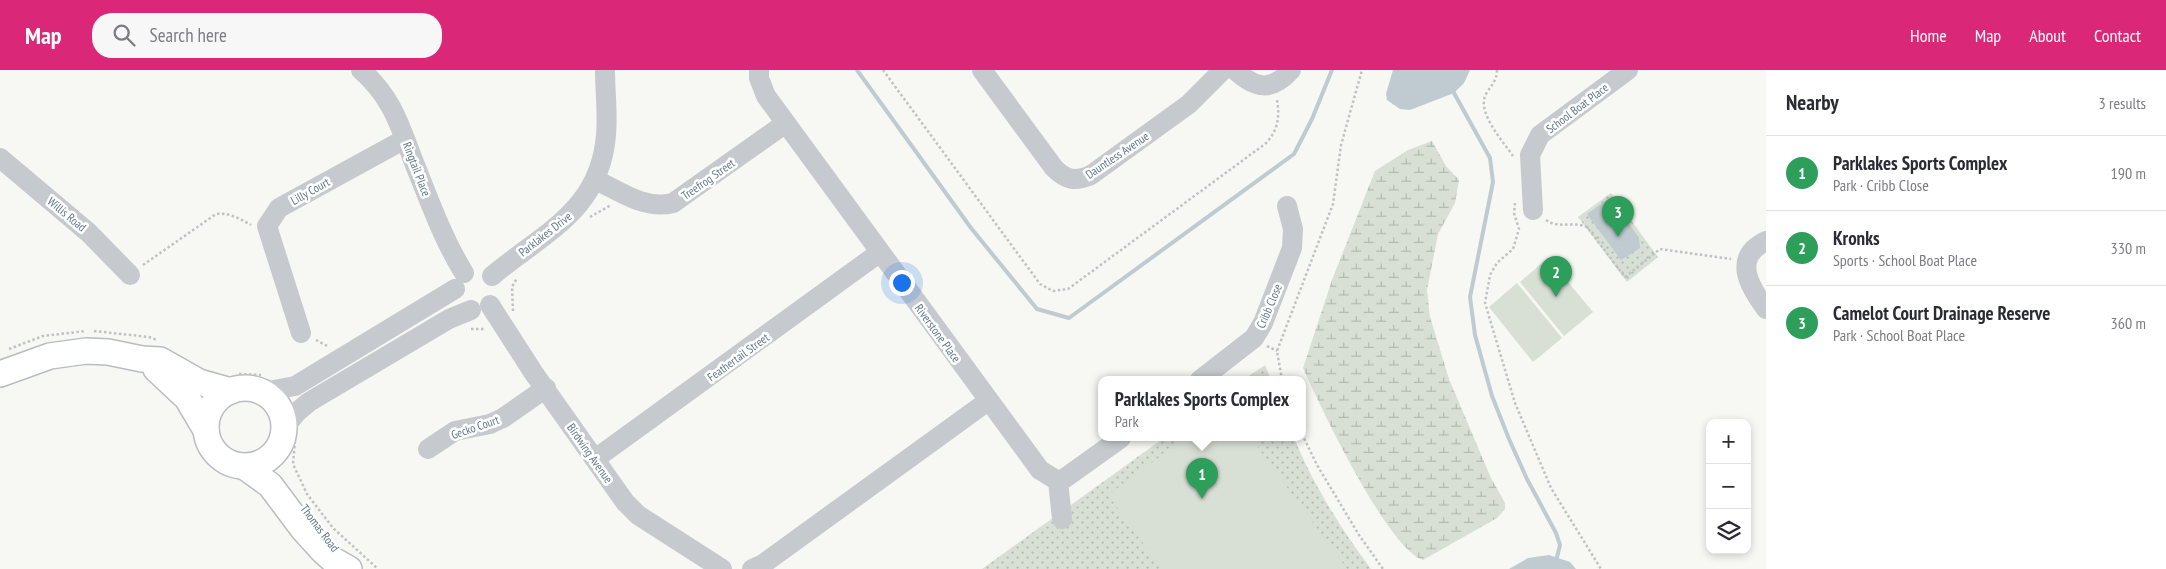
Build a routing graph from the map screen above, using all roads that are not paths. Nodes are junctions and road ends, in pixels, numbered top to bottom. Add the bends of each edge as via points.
1 (361, 70) edge
2 (605, 70) edge
3 (759, 70) edge
4 (982, 70) edge
5 (1223, 70) edge
6 (1235, 70) edge
7 (1291, 70) edge
8 (1628, 70) edge
9 (786, 123) junction
10 (405, 139) junction
11 (0, 158) edge
12 (596, 180) junction
13 (1287, 206) dead end
14 (1532, 210) road end
15 (1766, 241) edge
16 (880, 253) junction
17 (130, 275) road end
18 (492, 276) junction
19 (460, 281) junction
20 (490, 305) junction
21 (1766, 309) edge
22 (471, 310) junction
23 (301, 333) road end
24 (142, 359) junction
25 (0, 374) edge
26 (1205, 376) edge
27 (546, 388) junction
28 (231, 391) junction
29 (263, 392) junction
30 (988, 401) junction
31 (206, 430) junction
32 (288, 434) junction
33 (1117, 441) edge
34 (428, 449) dead end
35 (595, 459) junction
36 (245, 467) junction
37 (1058, 481) junction
38 (1062, 519) dead end
39 (348, 568) edge
40 (722, 569) edge
41 (752, 569) edge

1 - 10 street, Ringtail Place via 389,100
2 - 12 street, Parklakes Drive via 606,134
3 - 9 street, Riverstone Place via 766,96
4 - 5 street, Dauntless Avenue via 1054,168 1062,177 1072,180 1091,175 1182,110
6 - 7 street via 1253,84 1264,86 1274,84
8 - 14 street, School Boat Place via 1540,135 1530,155
9 - 12 street, Treefrog Street via 673,204 658,207 645,204
9 - 16 street, Riverstone Place
10 - 19 street, Ringtail Place
10 - 23 street, Lilly Court via 279,208 267,226
11 - 17 street, Willis Road via 90,233
12 - 18 street, Parklakes Drive via 582,203 563,222
13 - 26 street, Cribb Close via 1293,229 1292,248 1263,322 1254,338
15 - 21 street via 1754,247 1746,263 1750,287
16 - 30 street, Riverstone Place
16 - 35 street, Feathertail Street
18 - 19 street via 477,270
18 - 20 street via 497,290
19 - 22 street via 458,300
19 - 29 street via 294,386
20 - 22 street
20 - 27 street, Birdwing Avenue
22 - 32 street via 449,319 309,402 296,412
24 - 25 main road via 108,352 65,353 35,360
24 - 28 main road via 160,360 199,382
24 - 31 main road via 178,387 196,410
27 - 34 street, Gecko Court via 490,424 455,432
27 - 35 street, Birdwing Avenue
28 - 29 main road via 247,388
28 - 31 main road via 210,410
29 - 32 main road via 279,406
30 - 37 street, Riverstone Place via 1040,470
30 - 41 street
31 - 36 main road via 212,449 218,456 226,462
32 - 36 main road via 268,460
32 - 39 main road, Thomas Road via 283,472 287,483
33 - 37 street
35 - 40 street, Birdwing Avenue via 631,509
36 - 39 main road, Thomas Road via 270,485 323,551
37 - 38 street

